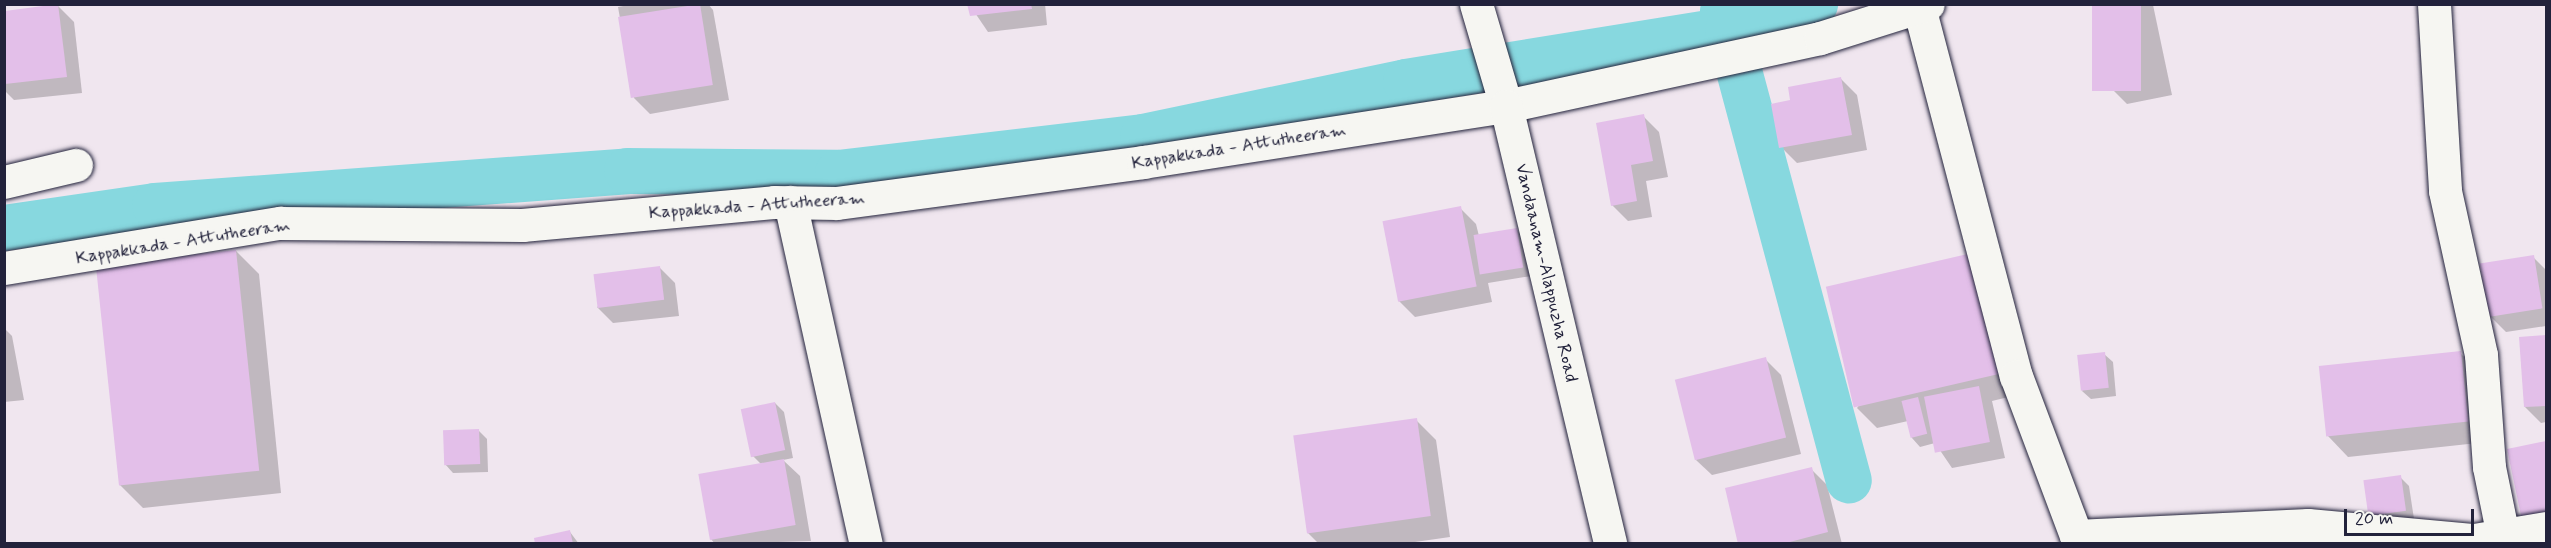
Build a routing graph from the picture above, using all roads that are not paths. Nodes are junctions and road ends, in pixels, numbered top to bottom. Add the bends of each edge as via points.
1 (1476, 4) edge
2 (2434, 4) edge
3 (1924, 6) edge
4 (1504, 99) junction
5 (76, 165) dead end
6 (4, 182) edge
7 (790, 202) junction
8 (4, 268) edge
9 (2547, 528) edge
10 (2502, 536) junction
11 (866, 543) edge
12 (1610, 543) edge

1 - 4 street, Vandaanam-Alappuzha Road
2 - 10 street via 2445,191 2481,355 2489,466
3 - 4 street, Kappakkada - Attutheeram via 1766,50
3 - 10 street via 2016,376 2076,536 2308,525 2474,540
4 - 7 street, Kappakkada - Attutheeram via 849,202
4 - 12 street, Vandaanam-Alappuzha Road
5 - 6 street
7 - 8 street, Kappakkada - Attutheeram via 522,225 280,223
7 - 11 street
9 - 10 street

